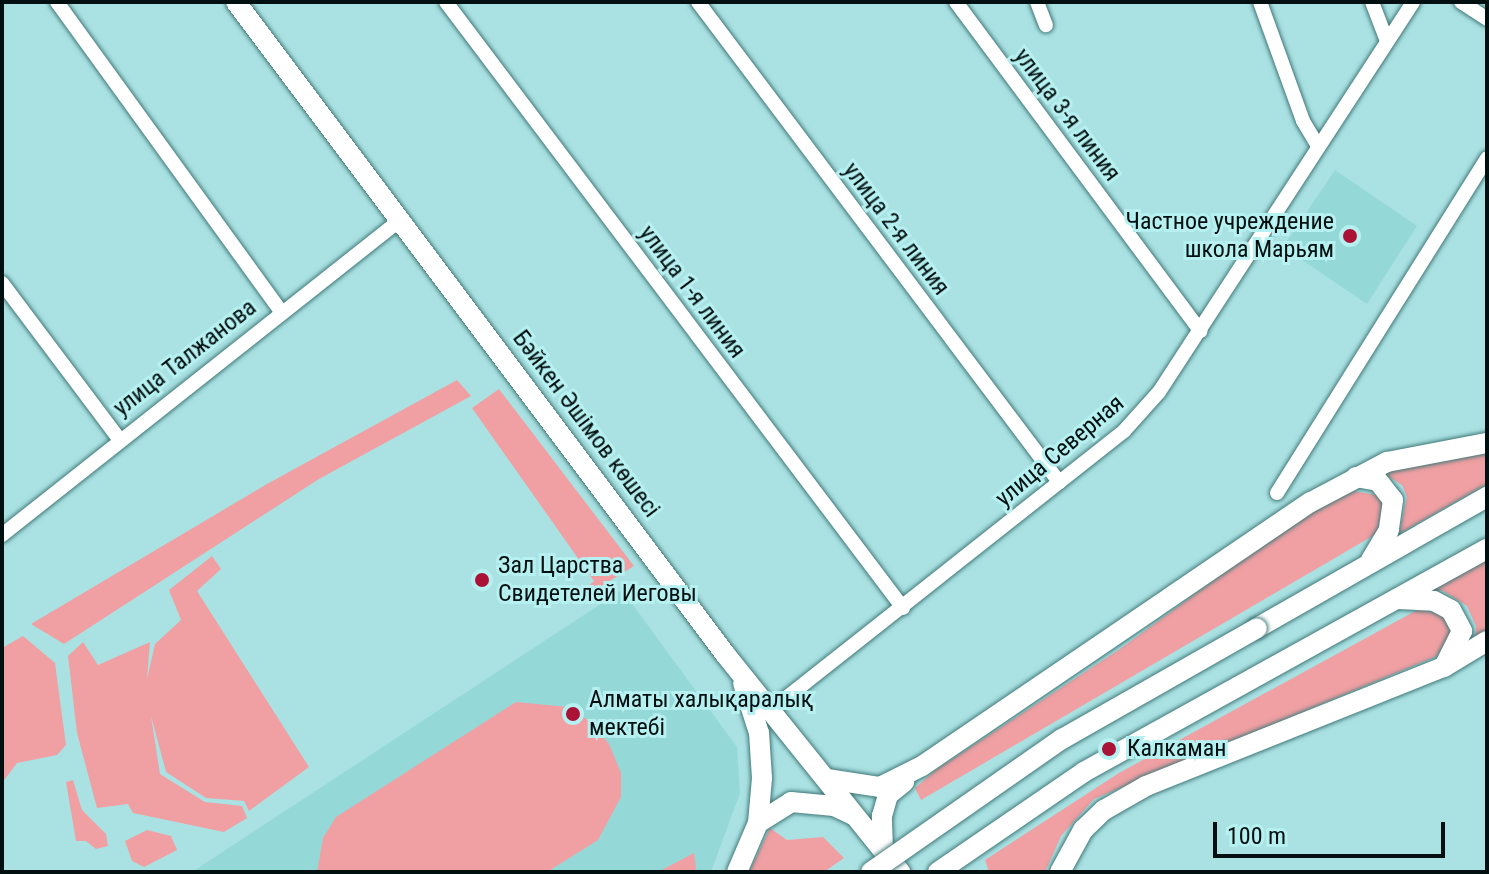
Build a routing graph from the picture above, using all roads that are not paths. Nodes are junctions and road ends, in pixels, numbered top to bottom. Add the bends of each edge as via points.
1 (57, 2) edge
2 (236, 2) edge
3 (446, 2) edge
4 (698, 2) edge
5 (956, 2) edge
6 (1037, 2) edge
7 (1260, 2) edge
8 (1372, 2) edge
9 (1413, 2) edge
10 (1461, 2) edge
11 (1487, 19) edge
12 (1046, 25) dead end
13 (1387, 41) junction
14 (1318, 146) junction
15 (1487, 158) edge
16 (399, 221) junction
17 (2, 283) edge
18 (281, 311) junction
19 (1200, 331) junction
20 (119, 439) junction
21 (1487, 443) edge
22 (1356, 477) junction
23 (1059, 482) junction
24 (1277, 493) dead end
25 (1487, 497) edge
26 (2, 535) edge
27 (1487, 549) edge
28 (1371, 561) junction
29 (1398, 599) junction
30 (903, 608) junction
31 (1487, 641) edge
32 (1444, 667) junction
33 (736, 668) junction
34 (772, 709) junction
35 (922, 766) junction
36 (827, 779) junction
37 (855, 816) junction
38 (758, 823) junction
39 (883, 850) junction
40 (737, 872) edge
41 (871, 872) edge
42 (900, 872) edge
43 (938, 872) edge
44 (1060, 872) edge

1 - 18 street
2 - 16 main road, Бәйкен Әшімов көшесі
3 - 30 street, улица 1-я линия
4 - 23 street, улица 2-я линия
5 - 19 street, улица 3-я линия
6 - 12 street
7 - 14 street via 1303,121
8 - 13 street
9 - 13 street, улица Северная
10 - 11 street
13 - 14 street, улица Северная
14 - 19 street, улица Северная
15 - 24 street
16 - 18 street, улица Талжанова
16 - 33 main road, Бәйкен Әшімов көшесі
17 - 20 street
18 - 20 street, улица Талжанова
19 - 23 street, улица Северная via 1159,392 1124,431
20 - 26 street, улица Талжанова
21 - 22 main road via 1413,455
22 - 28 main road via 1378,481 1393,500 1389,530
22 - 35 main road via 1311,502
23 - 30 street, улица Северная
25 - 28 main road
27 - 29 main road
28 - 41 main road, bridge via 1062,739
29 - 32 main road via 1434,601 1451,610 1462,631
29 - 43 main road via 1084,772
30 - 34 street, улица Северная
31 - 32 main road
32 - 44 main road via 1146,786 1104,810 1083,830
33 - 34 main road, Бәйкен Әшімов көшесі
33 - 38 main road via 759,733
34 - 36 main road, Бәйкен Әшімов көшесі
35 - 36 main road via 880,787
35 - 39 main road via 888,795 882,816
36 - 37 main road, Бәйкен Әшімов көшесі
37 - 38 main road via 823,804 791,802
37 - 39 main road, Бәйкен Әшімов көшесі
38 - 40 main road
39 - 42 main road, Бәйкен Әшімов көшесі

